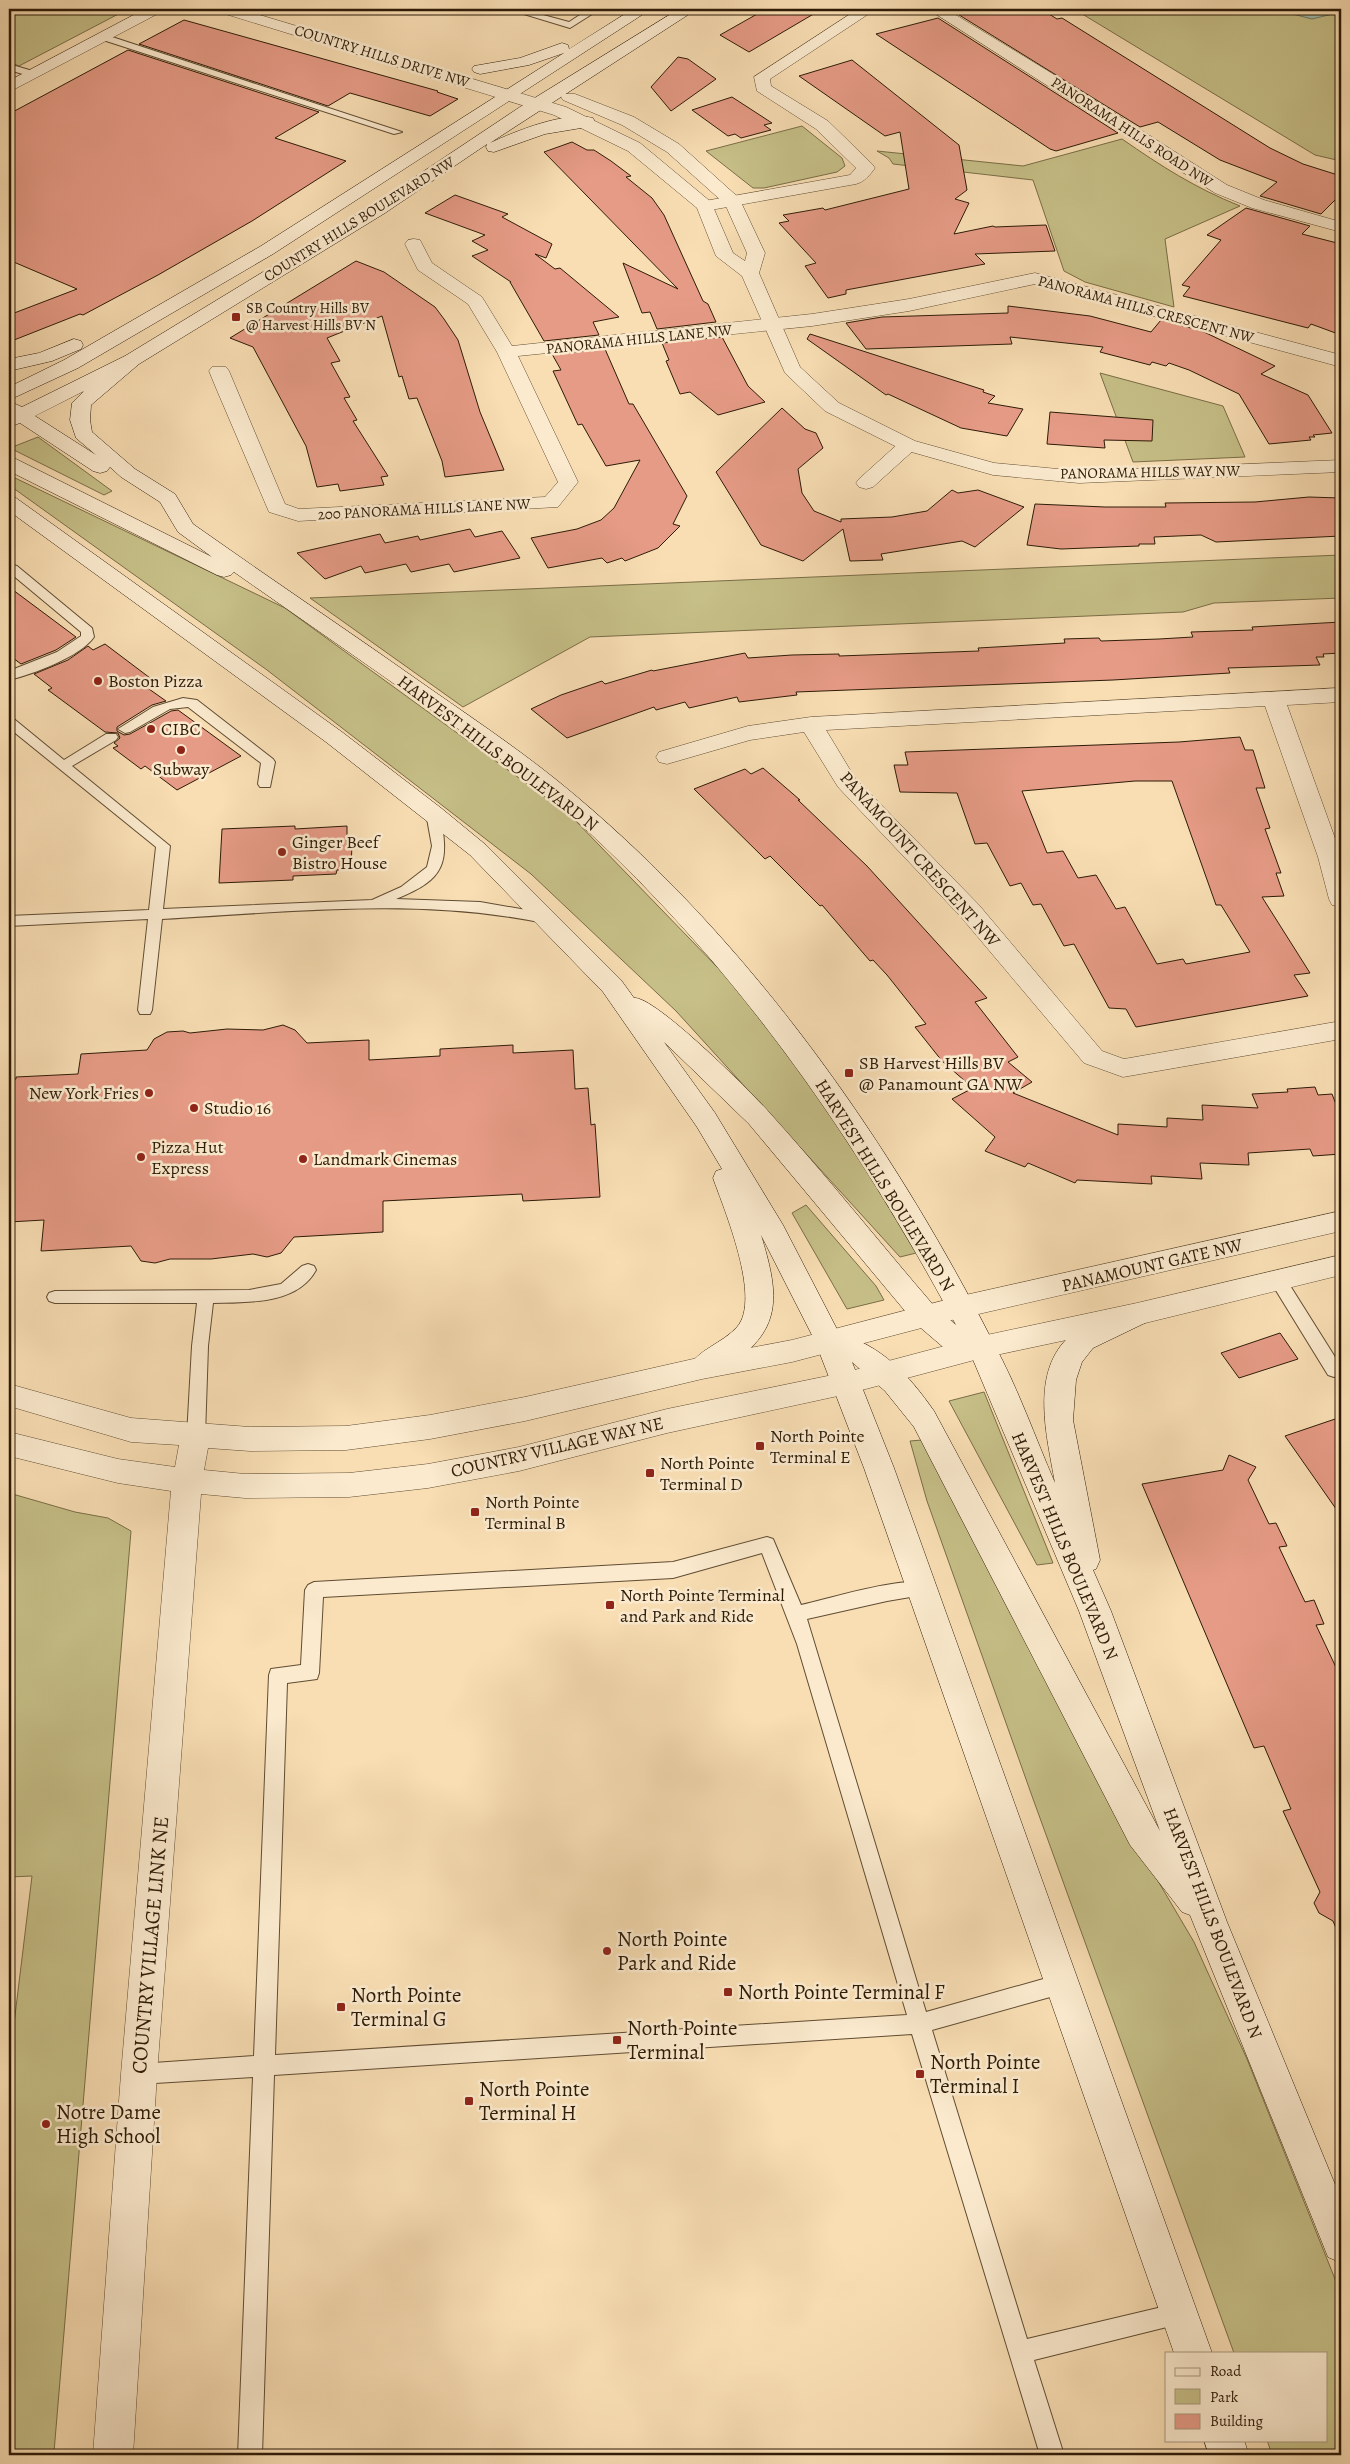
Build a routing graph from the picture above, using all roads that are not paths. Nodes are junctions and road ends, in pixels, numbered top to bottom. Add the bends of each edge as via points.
1 (156, 9) edge
2 (224, 9) edge
3 (275, 9) edge
4 (512, 9) edge
5 (595, 9) edge
6 (642, 9) edge
7 (689, 9) edge
8 (868, 9) edge
9 (936, 9) edge
10 (103, 37) junction
11 (389, 43) dead end
12 (462, 64) dead end
13 (9, 66) edge
14 (480, 69) junction
15 (33, 74) junction
16 (527, 84) junction
17 (9, 87) edge
18 (558, 93) junction
19 (511, 95) junction
20 (538, 104) junction
21 (587, 122) junction
22 (397, 132) dead end
23 (733, 202) junction
24 (705, 206) junction
25 (379, 209) junction
26 (1341, 227) edge
27 (414, 244) dead end
28 (246, 263) junction
29 (750, 273) junction
30 (772, 325) junction
31 (506, 352) junction
32 (132, 360) junction
33 (1341, 361) edge
34 (9, 365) edge
35 (219, 371) dead end
36 (9, 394) edge
37 (12, 415) edge
38 (908, 445) junction
39 (9, 463) edge
40 (1341, 466) edge
41 (866, 483) dead end
42 (9, 502) edge
43 (181, 519) junction
44 (9, 568) edge
45 (286, 599) junction
46 (9, 676) edge
47 (1341, 694) edge
48 (1273, 698) junction
49 (9, 722) edge
50 (811, 724) junction
51 (125, 729) dead end
52 (111, 737) dead end
53 (667, 757) dead end
54 (63, 766) junction
55 (265, 784) dead end
56 (433, 813) junction
57 (1341, 899) edge
58 (369, 904) junction
59 (156, 914) junction
60 (544, 918) junction
61 (9, 921) edge
62 (612, 986) junction
63 (146, 1010) dead end
64 (1341, 1030) edge
65 (706, 1120) junction
66 (1341, 1222) edge
67 (1341, 1265) edge
68 (308, 1270) dead end
69 (1278, 1280) junction
70 (206, 1295) junction
71 (55, 1297) dead end
72 (962, 1307) junction
73 (1138, 1314) junction
74 (925, 1315) junction
75 (829, 1341) junction
76 (982, 1347) junction
77 (702, 1368) junction
78 (1334, 1370) dead end
79 (883, 1372) junction
80 (847, 1383) junction
81 (9, 1395) edge
82 (196, 1436) junction
83 (9, 1444) edge
84 (187, 1481) junction
85 (922, 1589) junction
86 (1095, 1611) junction
87 (796, 1614) junction
88 (1210, 1922) junction
89 (1061, 1984) junction
90 (918, 2024) junction
91 (264, 2066) junction
92 (140, 2074) junction
93 (1341, 2244) edge
94 (1179, 2314) junction
95 (1020, 2352) junction
96 (1193, 2352) edge
97 (1225, 2442) edge
98 (112, 2455) edge
99 (250, 2455) edge
100 (1052, 2455) edge
101 (1229, 2455) edge

1 - 10 street
2 - 19 street, COUNTRY HILLS DRIVE NW
3 - 11 street, COUNTRY HILLS DRIVE NW
4 - 5 lane via 570,25
6 - 14 street via 552,54
6 - 16 street, COUNTRY HILLS BOULEVARD NW
7 - 18 street, COUNTRY HILLS BOULEVARD NW
8 - 23 street via 762,77 763,88 822,125 866,168 856,179
9 - 26 street, PANORAMA HILLS ROAD NW via 1055,82 1193,174 1258,204
10 - 15 street
10 - 22 lane
12 - 14 street, COUNTRY HILLS DRIVE NW
13 - 15 lane
14 - 16 street, COUNTRY HILLS DRIVE NW
15 - 17 street
16 - 18 street
16 - 19 street, COUNTRY HILLS BOULEVARD NW
18 - 20 street, COUNTRY HILLS BOULEVARD NW
18 - 23 street via 628,120 673,148
19 - 20 street
19 - 28 street, COUNTRY HILLS BOULEVARD NW
20 - 21 street
20 - 25 street, COUNTRY HILLS BOULEVARD NW
21 - 24 street via 634,147
21 - 25 street via 558,125 520,135
23 - 24 street
23 - 29 street via 756,253
24 - 29 street via 725,256
25 - 32 street, COUNTRY HILLS BOULEVARD NW
27 - 31 street via 424,266 475,301
28 - 34 street via 218,273 119,327 45,357
28 - 36 street, COUNTRY HILLS BOULEVARD NW via 71,364
29 - 30 street, PANORAMA HILLS WAY NW
30 - 31 street, PANORAMA HILLS LANE NW
30 - 33 street, PANORAMA HILLS CRESCENT NW via 909,305 1035,278
30 - 38 street, PANORAMA HILLS WAY NW via 792,369 832,407
31 - 35 street, 200 PANORAMA HILLS LANE NW via 568,482 551,503 298,515 276,508
32 - 37 street, COUNTRY HILLS BOULEVARD NW
32 - 43 street via 82,403 80,427 128,473 168,498
37 - 43 street, HARVEST HILLS BOULEVARD N
38 - 40 street, PANORAMA HILLS WAY NW via 993,469 1079,477
38 - 41 street
39 - 45 street via 202,561
42 - 56 street via 326,731
43 - 45 street, HARVEST HILLS BOULEVARD N via 185,528
44 - 46 lane via 87,631 88,637 66,652
45 - 72 street, HARVEST HILLS BOULEVARD N via 471,728 568,802 644,871 741,976 847,1120
47 - 48 street
48 - 50 street
48 - 57 street via 1330,857
49 - 54 lane
50 - 53 street via 748,733
50 - 64 street, PANAMOUNT CRESCENT NW via 846,782 970,910 1093,1058 1123,1068
51 - 55 lane via 172,703 192,703 268,762
52 - 54 lane
54 - 59 lane via 162,846
56 - 58 lane via 439,846 434,869 406,890
56 - 60 street via 478,850
58 - 59 lane
58 - 60 lane via 453,905 514,910
59 - 61 lane
59 - 63 lane
60 - 62 street
62 - 65 street
62 - 74 street via 677,1038 758,1117
65 - 75 street via 773,1232
65 - 77 street via 752,1253 759,1281 759,1298 752,1330 740,1343
66 - 72 street, PANAMOUNT GATE NW
67 - 69 street
68 - 70 lane via 286,1288 249,1296
69 - 73 street
69 - 78 lane
70 - 71 lane
70 - 82 lane
72 - 74 street
72 - 76 street, HARVEST HILLS BOULEVARD N
73 - 76 street
73 - 86 street via 1080,1343 1062,1374 1058,1398 1058,1420
74 - 75 street
74 - 76 street via 953,1339
75 - 77 street
75 - 79 street via 858,1351
75 - 80 street
76 - 79 street, COUNTRY VILLAGE WAY NE
76 - 86 street, HARVEST HILLS BOULEVARD N
77 - 82 street via 430,1428 346,1438
79 - 80 street, COUNTRY VILLAGE WAY NE
79 - 88 street via 924,1420 1142,1834
80 - 84 street, COUNTRY VILLAGE WAY NE via 668,1421 519,1460 428,1476 348,1485 245,1486
80 - 85 street
81 - 82 street via 131,1430
82 - 84 street, COUNTRY VILLAGE LINK NE
83 - 84 street, COUNTRY VILLAGE WAY NE via 118,1471
84 - 92 street, COUNTRY VILLAGE LINK NE
85 - 87 lane via 887,1593
85 - 89 street
86 - 88 street, HARVEST HILLS BOULEVARD N
87 - 90 lane
87 - 91 lane via 767,1544 673,1570 314,1590 310,1673 278,1675
88 - 93 street, HARVEST HILLS BOULEVARD N
89 - 90 lane
89 - 94 street
90 - 91 lane
90 - 95 lane
91 - 92 lane
91 - 99 lane
92 - 98 street, COUNTRY VILLAGE LINK NE
94 - 95 lane
94 - 96 street
95 - 100 lane
97 - 101 street

